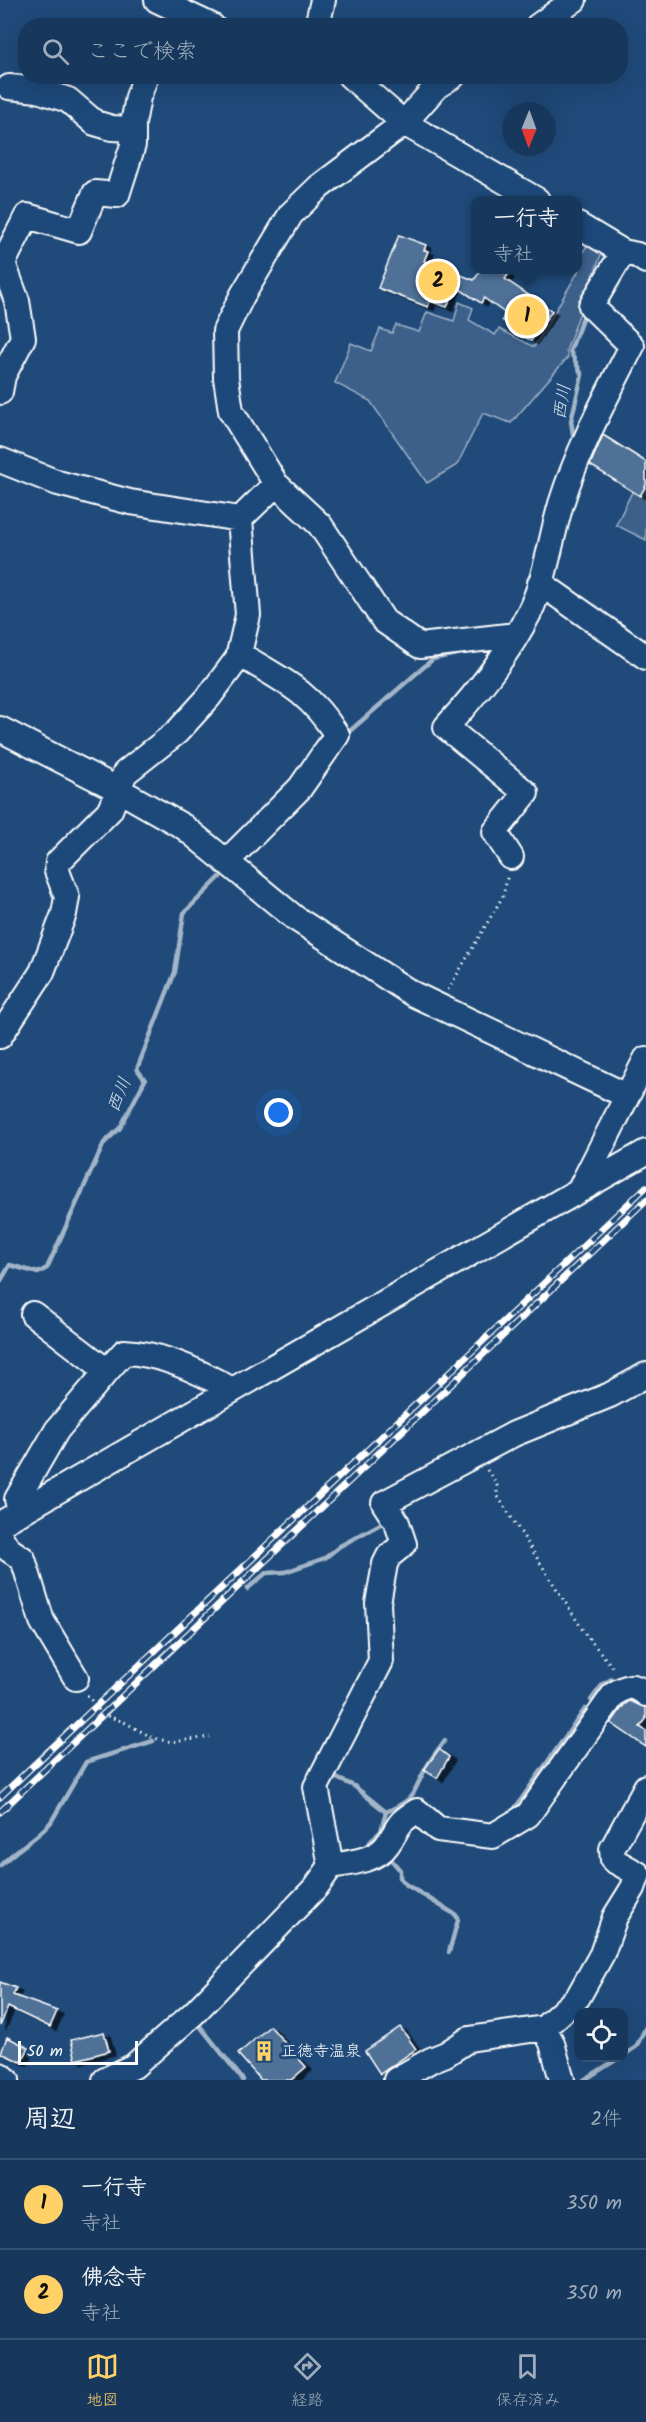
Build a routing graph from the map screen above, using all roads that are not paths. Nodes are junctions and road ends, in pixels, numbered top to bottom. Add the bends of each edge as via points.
1 (324, 0) edge
2 (574, 0) edge
3 (168, 12) edge
4 (187, 18) edge
5 (319, 18) edge
6 (549, 18) edge
7 (143, 84) edge
8 (359, 84) edge
9 (440, 84) edge
10 (9, 87) dead end
11 (404, 123) junction
12 (133, 129) junction
13 (528, 196) edge
14 (582, 227) edge
15 (623, 252) junction
16 (646, 261) edge
17 (2, 263) edge
18 (0, 392) edge
19 (0, 460) edge
20 (276, 484) junction
21 (240, 519) junction
22 (540, 583) junction
23 (516, 635) junction
24 (239, 654) junction
25 (646, 657) edge
26 (0, 729) edge
27 (119, 790) junction
28 (511, 857) road end
29 (226, 862) junction
30 (0, 1036) edge
31 (646, 1059) edge
32 (627, 1096) junction
33 (646, 1152) edge
34 (580, 1189) junction
35 (33, 1314) dead end
36 (107, 1371) junction
37 (646, 1375) edge
38 (232, 1390) junction
39 (10, 1519) edge
40 (0, 1536) edge
41 (76, 1678) road end
42 (637, 1690) edge
43 (646, 1787) edge
44 (331, 1866) junction
45 (544, 2028) junction
46 (0, 2075) edge
47 (7, 2080) edge
48 (105, 2080) edge
49 (396, 2080) edge
50 (562, 2080) edge

1 - 5 street
2 - 6 street
3 - 4 street
7 - 12 street
8 - 11 street
9 - 11 street
10 - 12 street via 38,90 68,100 94,123
11 - 13 street
11 - 20 street via 319,187 291,214 225,331 231,411
12 - 17 street via 133,145 117,195 95,193 80,231 27,216
14 - 15 street
15 - 16 street
15 - 22 street via 591,306 632,346 591,429 561,504
17 - 18 street via 17,300 24,338 3,376
19 - 21 street via 58,483 130,502
20 - 21 street
20 - 23 street via 320,525 384,621 420,646
21 - 24 street via 248,615
22 - 23 street
22 - 25 street
23 - 28 street via 479,690 446,727 526,793 495,832
24 - 27 street via 208,698 177,732 125,773
24 - 29 street via 302,691 338,735 300,788
26 - 27 street
27 - 29 street via 184,827
27 - 30 street via 110,810 58,862 57,871 67,897 64,914 42,972
29 - 32 street via 295,918 411,993
31 - 32 street
32 - 34 street
33 - 34 street
34 - 38 street
35 - 36 street
36 - 38 street via 124,1352 143,1353 209,1377
36 - 39 street via 57,1430
37 - 44 street via 610,1395 514,1434 384,1503 404,1544 385,1564 378,1603 381,1661 316,1787
38 - 39 street
40 - 41 street via 8,1549 23,1559 42,1621
42 - 44 street via 614,1694 528,1815 493,1836 438,1829 417,1811 400,1821 386,1847 364,1859
43 - 45 street via 612,1849 613,1860 638,1874 633,1888 615,1917 602,1954 578,1997
44 - 48 street via 316,1887 194,2013 134,2066
45 - 49 street via 468,2039 446,2055
45 - 50 street
46 - 47 street

